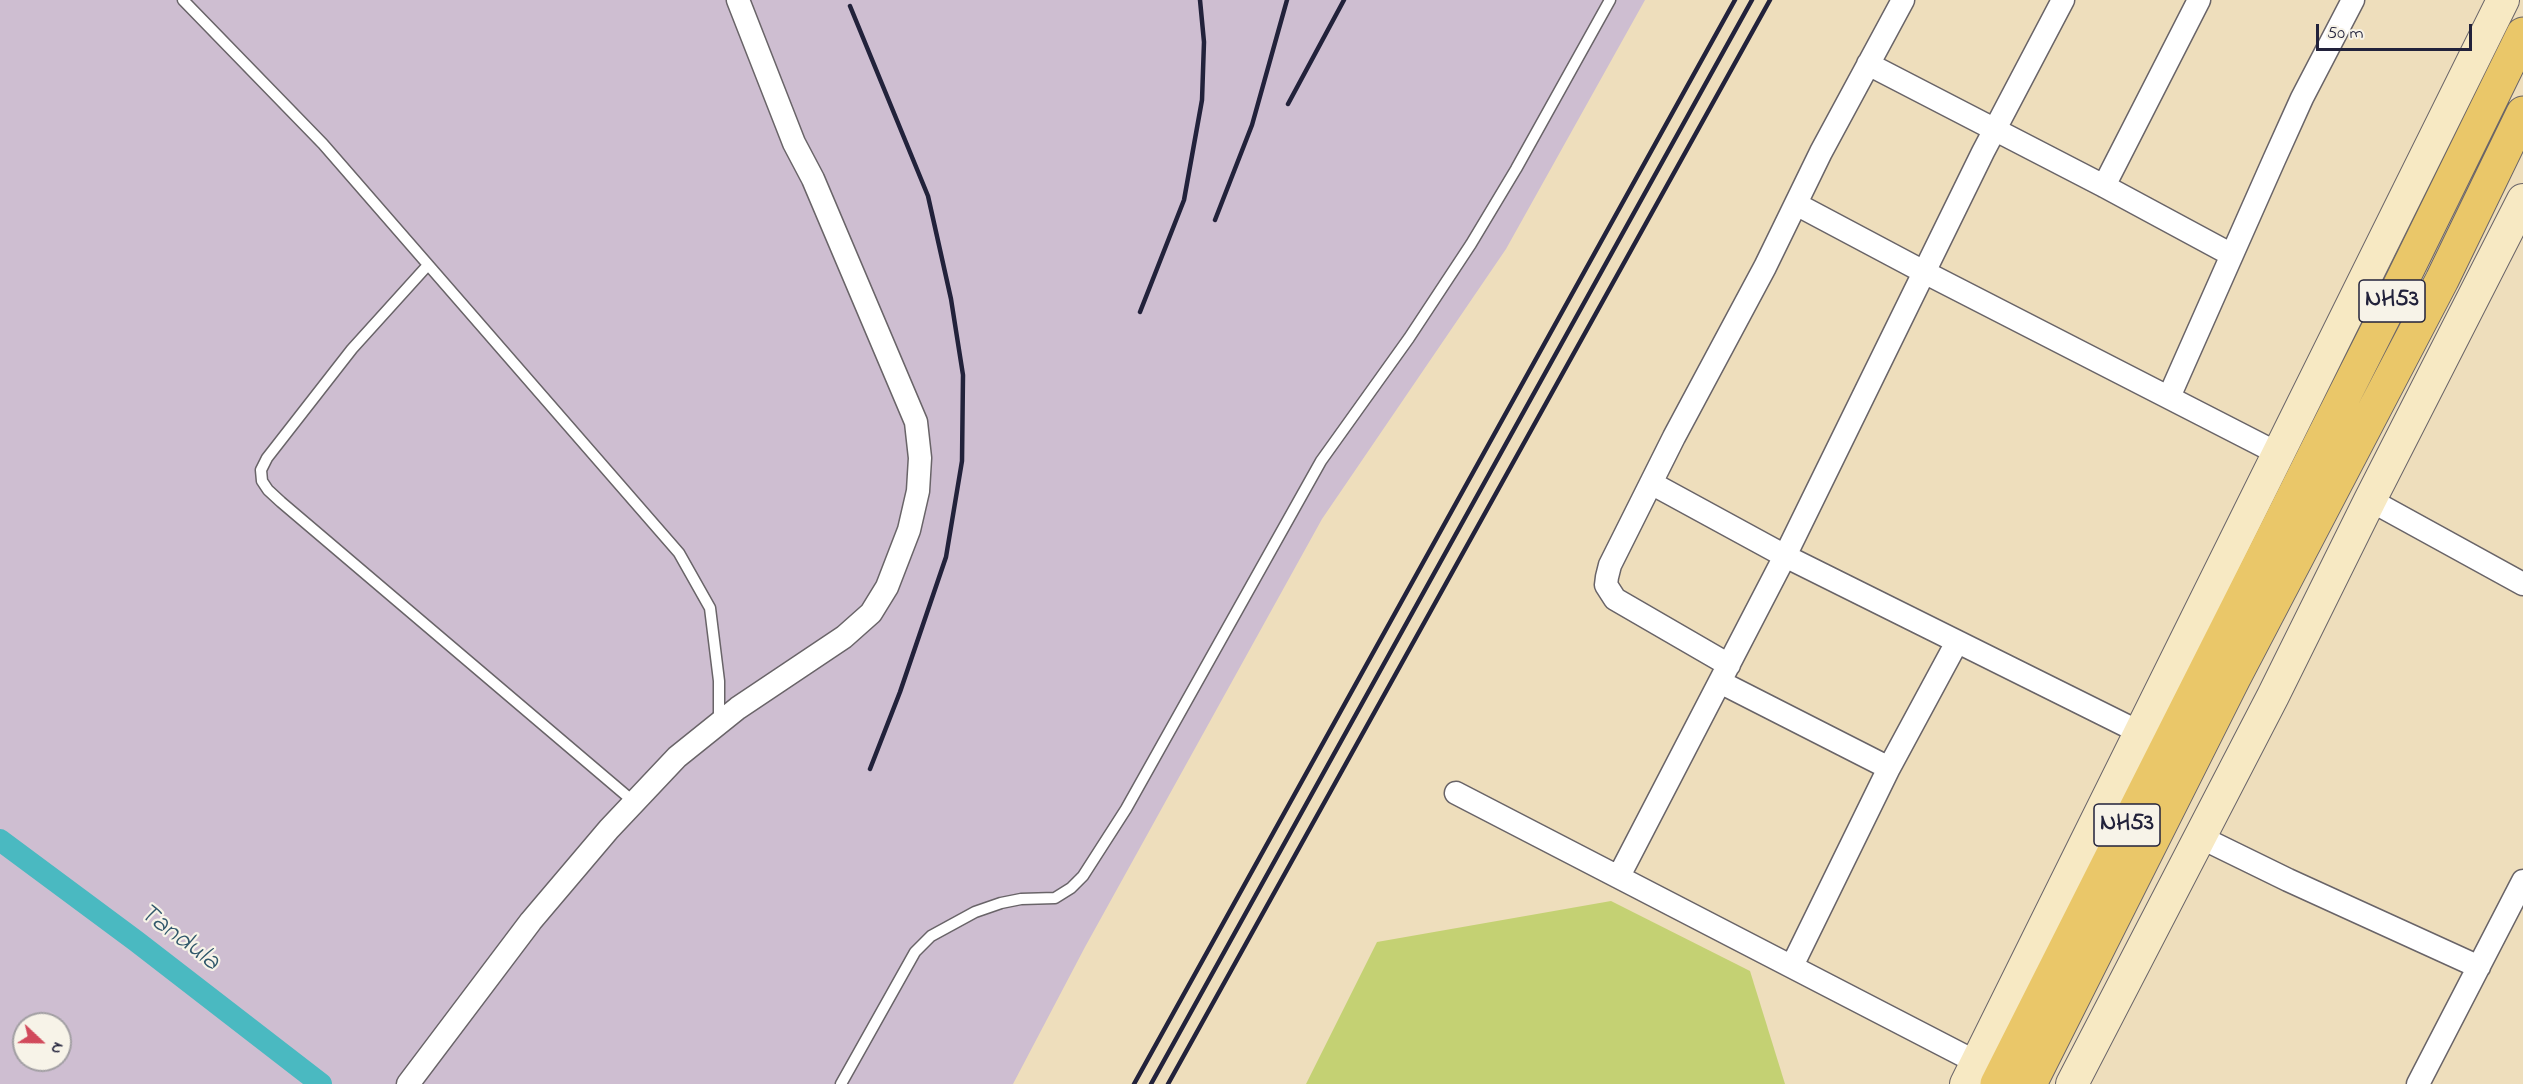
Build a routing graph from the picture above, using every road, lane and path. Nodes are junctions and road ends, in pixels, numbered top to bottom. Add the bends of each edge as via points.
1 (183, 0) edge
2 (738, 0) edge
3 (1610, 0) edge
4 (1903, 0) edge
5 (2063, 0) edge
6 (2199, 0) edge
7 (2353, 0) edge
8 (2503, 0) edge
9 (2523, 34) edge
10 (1868, 64) junction
11 (2523, 112) edge
12 (1994, 130) junction
13 (2104, 186) junction
14 (2523, 200) edge
15 (1796, 204) junction
16 (2515, 237) edge
17 (2232, 255) junction
18 (428, 265) junction
19 (1924, 272) junction
20 (2169, 398) junction
21 (2277, 453) junction
22 (1651, 483) junction
23 (2370, 500) junction
24 (1785, 556) junction
25 (2270, 577) junction
26 (2523, 584) edge
27 (1957, 642) junction
28 (1724, 674) junction
29 (719, 723) junction
30 (2139, 732) junction
31 (1889, 768) junction
32 (1456, 793) dead end
33 (634, 802) junction
34 (2200, 837) junction
35 (1619, 876) junction
36 (2523, 881) edge
37 (1792, 966) junction
38 (2479, 967) junction
39 (1980, 1077) edge
40 (411, 1080) edge
41 (842, 1084) edge
42 (2030, 1084) edge
43 (2072, 1084) edge
44 (2418, 1084) edge

1 - 18 lane via 323,144
2 - 29 street via 794,143 916,422 920,458 918,491 909,530 887,587 871,613 825,651
3 - 41 lane via 1477,235 1321,460 1126,809 1083,876 1055,898 1001,903 931,936 915,952
4 - 10 street
5 - 12 street
6 - 13 street
7 - 17 street via 2302,98
8 - 21 street
9 - 25 highway, NH53
10 - 12 street
10 - 15 street
11 - 25 highway, NH53 via 2436,290
12 - 13 street
12 - 19 street
13 - 17 street
14 - 16 street
15 - 19 street
15 - 22 street
16 - 23 street
17 - 20 street
18 - 29 lane via 679,553 710,608 719,681
18 - 33 lane via 352,349 267,458 261,470 262,481 290,510
19 - 20 street
19 - 24 street
20 - 21 street
21 - 30 street
22 - 24 street
22 - 28 street via 1610,565 1606,585 1616,599
23 - 26 street
23 - 34 street
24 - 27 street
24 - 28 street
25 - 39 highway, NH53
25 - 42 highway, NH53
27 - 30 street
27 - 31 street
28 - 31 street
28 - 35 street
29 - 33 street via 677,757
30 - 39 street
31 - 37 street
32 - 35 street
33 - 40 street via 531,921
34 - 38 street
34 - 43 street
35 - 37 street
36 - 38 street
37 - 39 street
38 - 44 street

